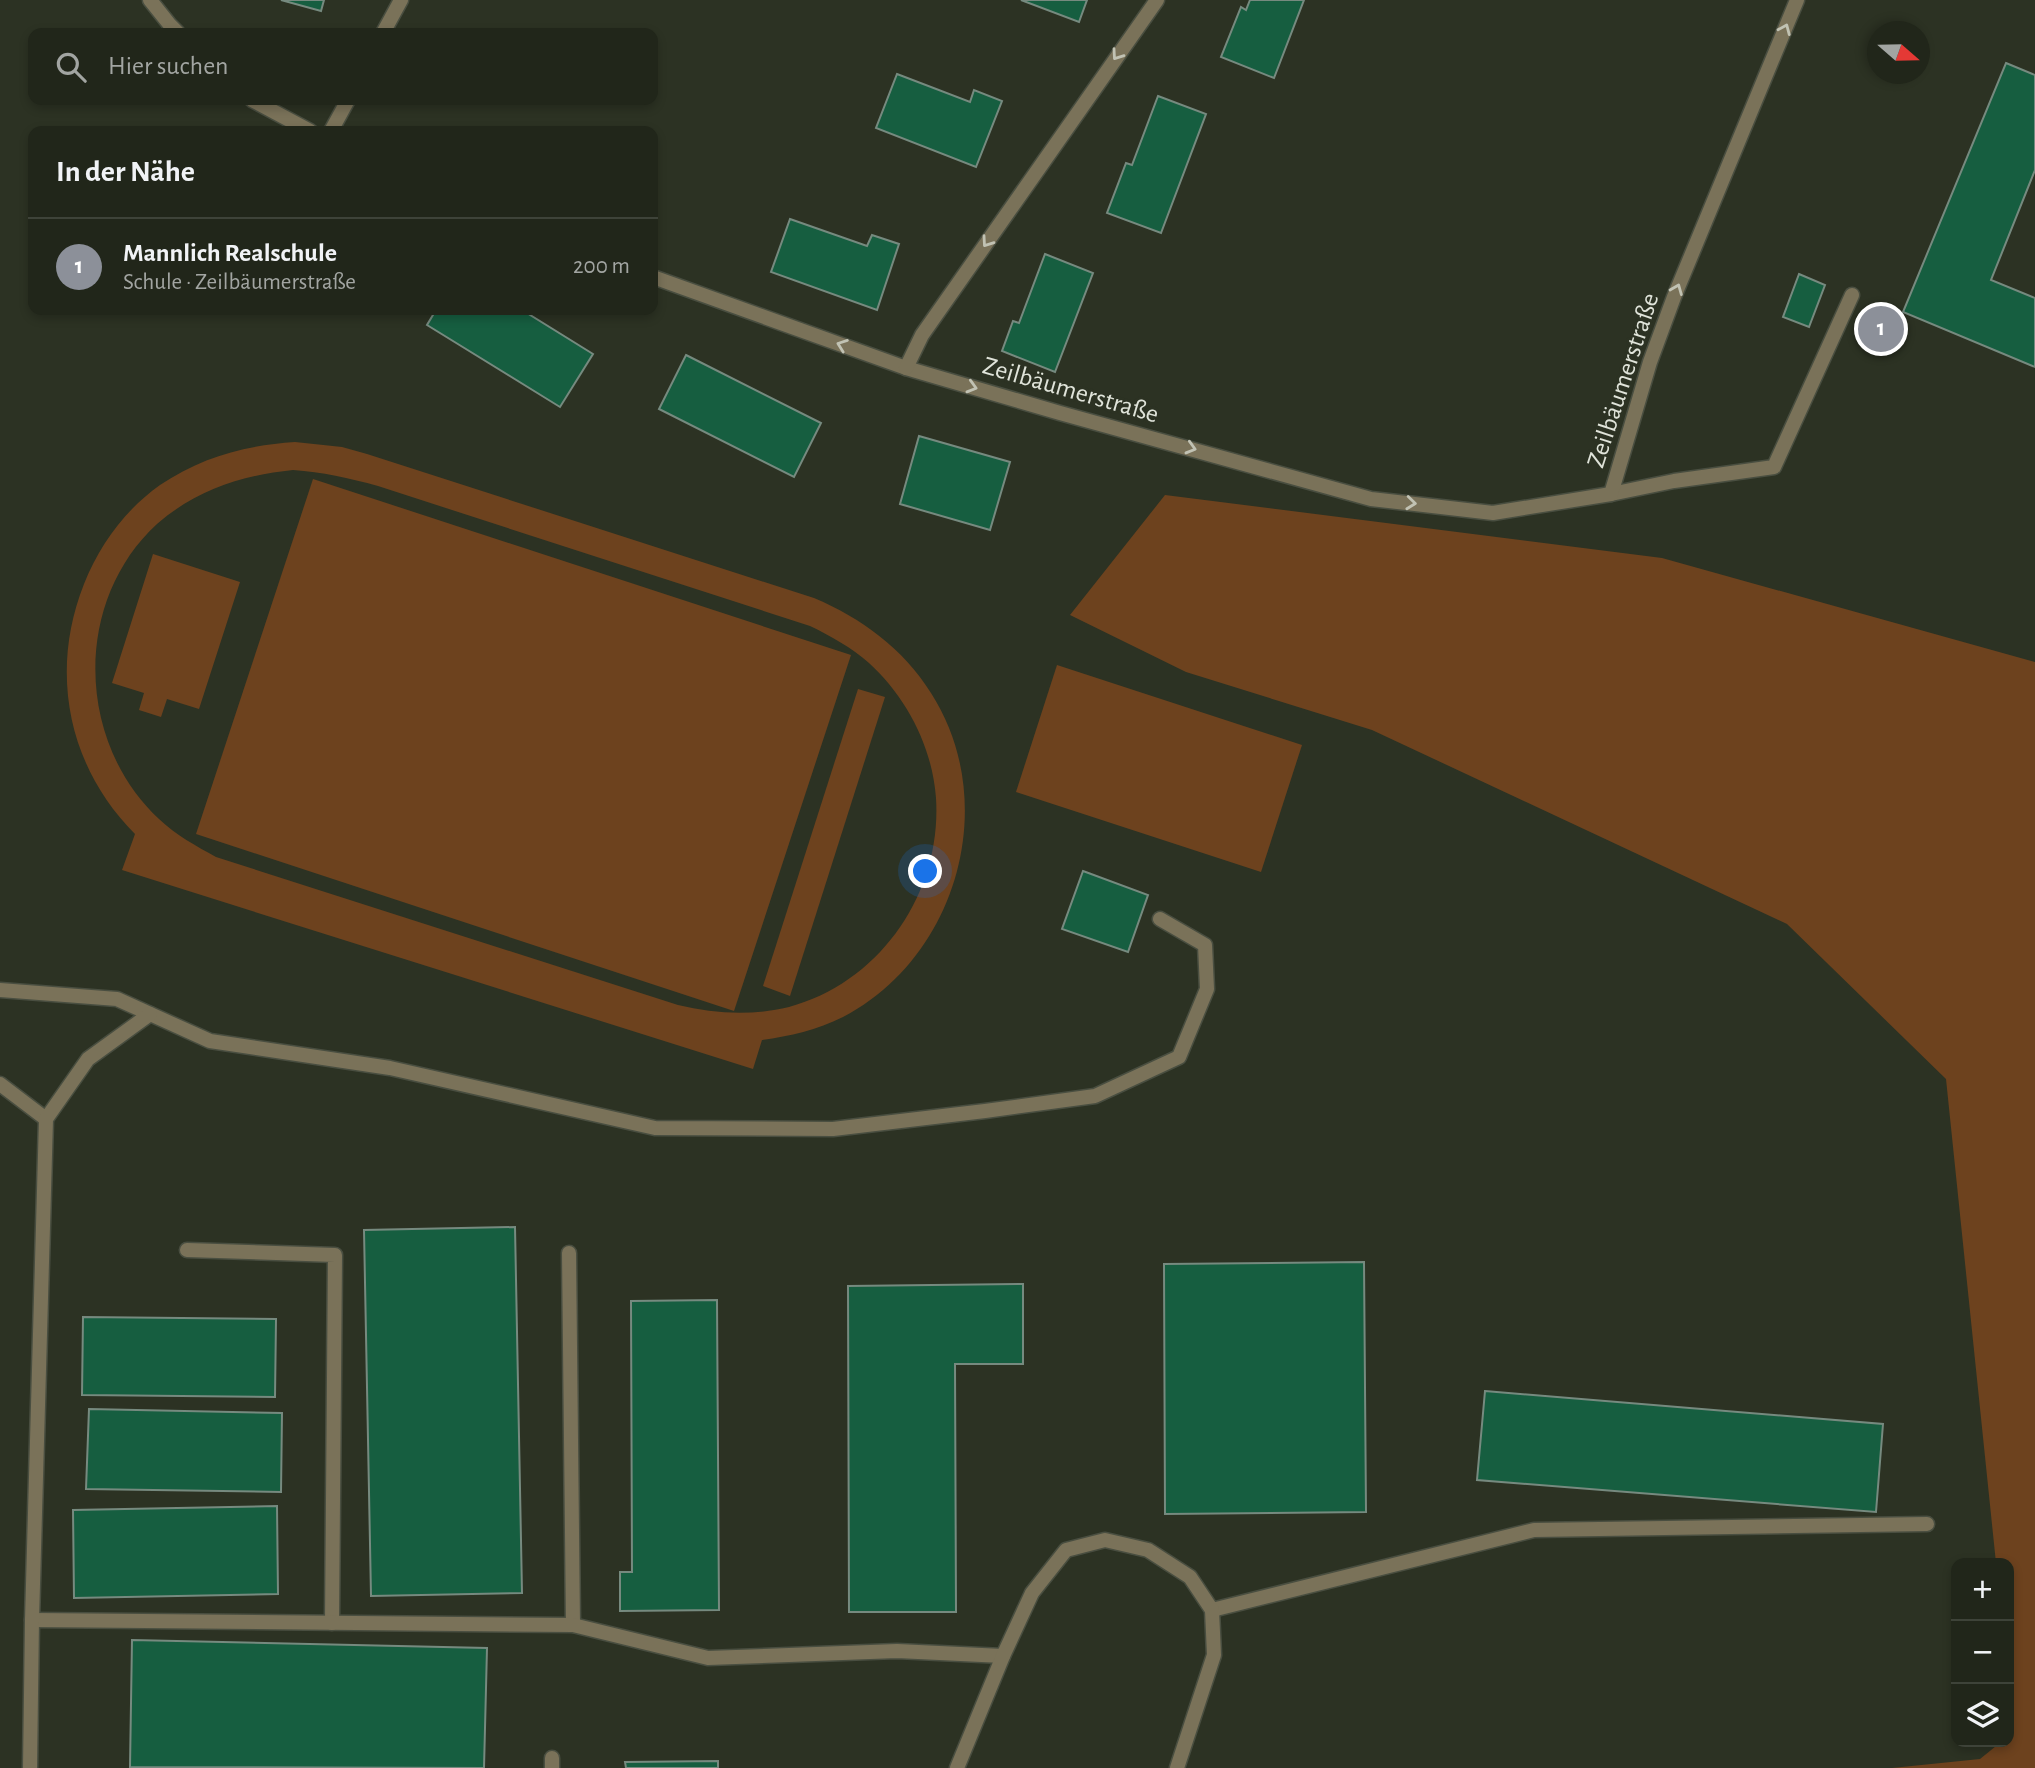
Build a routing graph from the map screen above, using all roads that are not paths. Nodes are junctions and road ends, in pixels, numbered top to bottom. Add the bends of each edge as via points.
1 (150, 0) edge
2 (401, 0) edge
3 (1157, 0) edge
4 (1797, 0) edge
5 (173, 28) edge
6 (386, 28) edge
7 (261, 105) edge
8 (345, 105) edge
9 (301, 126) edge
10 (334, 126) edge
11 (658, 279) edge
12 (1852, 295) dead end
13 (906, 368) junction
14 (1611, 494) junction
15 (1160, 919) dead end
16 (0, 989) edge
17 (150, 1014) junction
18 (0, 1084) edge
19 (46, 1119) junction
20 (187, 1250) dead end
21 (569, 1253) dead end
22 (1927, 1524) dead end
23 (1212, 1610) junction
24 (32, 1620) junction
25 (332, 1623) junction
26 (573, 1625) junction
27 (1003, 1656) junction
28 (30, 1768) edge
29 (957, 1768) edge
30 (1177, 1768) edge

1 - 5 street
2 - 6 street
3 -> 13 street via 922,335
14 -> 4 street, Zeilbäumerstraße via 1664,323
7 - 9 street
8 - 10 street
13 -> 11 street, Zeilbäumerstraße
12 - 14 street via 1774,467
13 -> 14 street, Zeilbäumerstraße via 1371,499 1493,513
15 - 17 street via 1205,945 1207,989 1179,1057 1095,1096 832,1129 655,1128 390,1068 210,1041
16 - 17 street via 117,999
17 - 19 street via 88,1059
18 - 19 street
19 - 24 street
20 - 25 street via 335,1255
21 - 26 street
22 - 23 street via 1534,1530
23 - 27 street via 1191,1577 1148,1550 1105,1540 1066,1550 1032,1593
23 - 30 street via 1214,1655
24 - 25 street
24 - 28 street
25 - 26 street
26 - 27 street via 708,1658 897,1651
27 - 29 street

